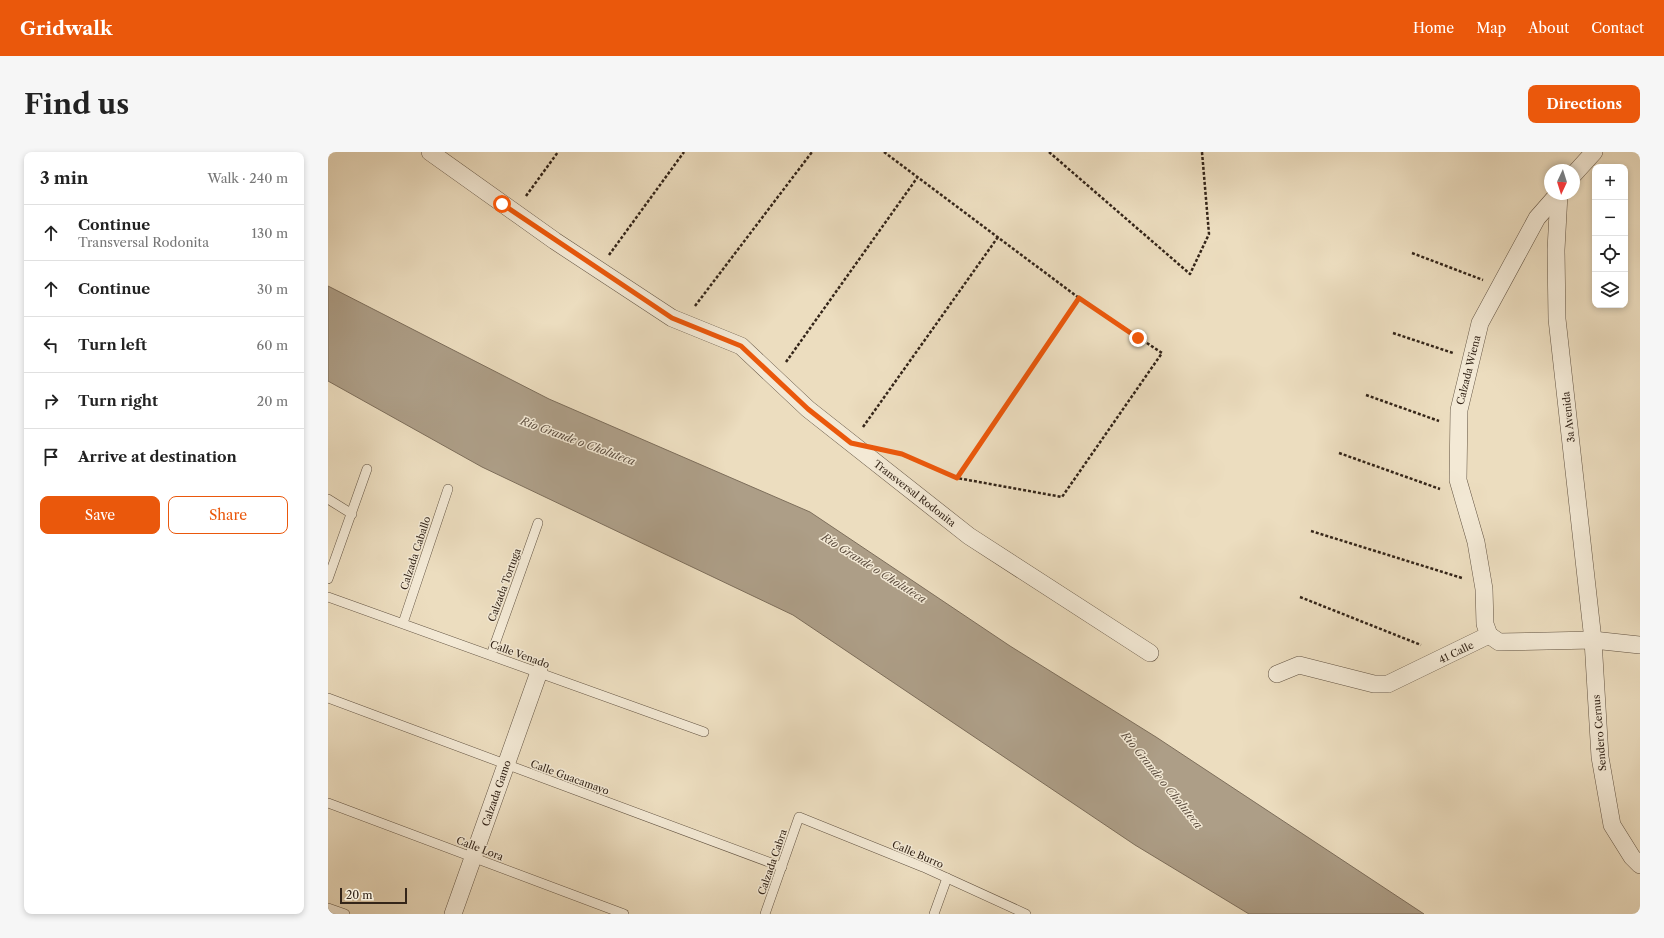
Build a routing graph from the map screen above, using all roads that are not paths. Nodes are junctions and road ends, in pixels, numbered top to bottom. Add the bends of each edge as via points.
1 (430, 152) edge
2 (1594, 152) edge
3 (1580, 167) edge
4 (1553, 200) edge
5 (1558, 200) edge
6 (368, 470) dead end
7 (448, 489) dead end
8 (328, 499) edge
9 (352, 514) junction
10 (538, 523) dead end
11 (328, 579) edge
12 (328, 597) edge
13 (403, 623) junction
14 (1489, 635) junction
15 (1593, 640) junction
16 (1640, 645) edge
17 (1150, 653) dead end
18 (491, 655) junction
19 (539, 672) junction
20 (1277, 674) dead end
21 (328, 698) edge
22 (704, 732) dead end
23 (506, 765) junction
24 (328, 803) edge
25 (799, 817) joint
26 (473, 857) junction
27 (1640, 865) edge
28 (782, 867) junction
29 (947, 878) junction
30 (328, 908) edge
31 (345, 914) edge
32 (453, 914) edge
33 (624, 914) edge
34 (765, 914) edge
35 (934, 914) edge
36 (1026, 914) edge

1 - 17 street, Transversal Rodonita via 598,270 672,318 741,346 808,409 969,536
2 - 3 street
4 - 14 street, Calzada Wiena via 1537,218 1480,323 1459,410 1458,480 1476,542 1484,585 1485,624
5 - 15 street, 3a Avenida via 1557,319
6 - 9 lane
7 - 13 lane, Calzada Caballo
8 - 9 lane
9 - 11 lane
10 - 18 lane, Calzada Tortuga
12 - 13 lane, Calle Venado
13 - 18 lane, Calle Venado
14 - 15 street via 1499,642
14 - 20 street, 41 Calle via 1388,684 1374,684 1299,665
15 - 16 street
15 - 27 street, Sendero Cernus via 1600,757 1612,825
18 - 19 lane, Calle Venado
19 - 22 lane, Calle Venado
19 - 23 street, Calzada Gamo
21 - 23 lane, Calle Guacamayo
23 - 26 street, Calzada Gamo
23 - 28 lane, Calle Guacamayo
24 - 26 lane, Calle Lora
25 - 28 lane, Calzada Cabra
25 - 29 lane, Calle Burro
26 - 32 street, Calzada Gamo
26 - 33 lane, Calle Lora
28 - 34 lane, Calzada Cabra
29 - 35 lane
29 - 36 lane, Calle Burro
30 - 31 lane

